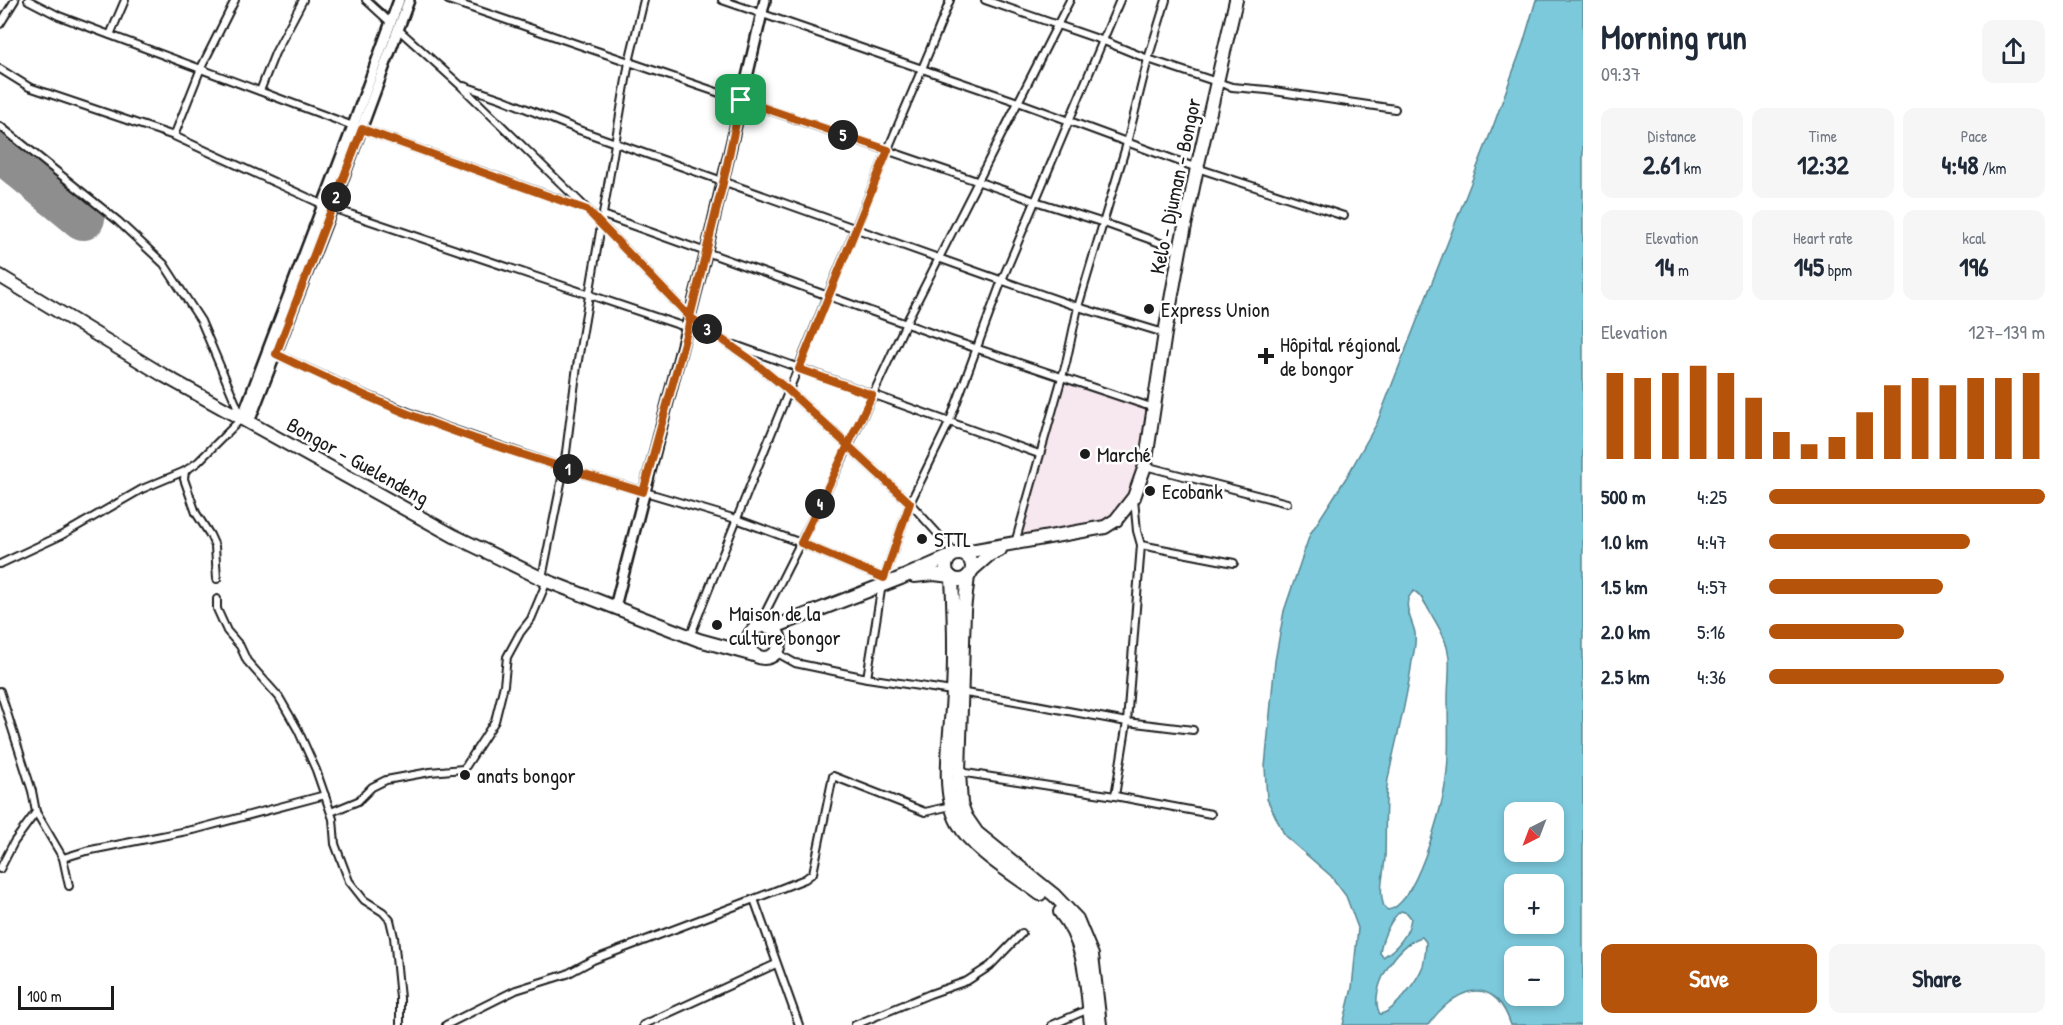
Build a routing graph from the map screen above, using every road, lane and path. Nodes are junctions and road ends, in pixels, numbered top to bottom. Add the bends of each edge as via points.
1 (15, 0) edge
2 (28, 0) edge
3 (125, 0) edge
4 (236, 0) edge
5 (303, 0) edge
6 (366, 0) edge
7 (399, 0) edge
8 (409, 0) edge
9 (448, 0) edge
10 (644, 0) edge
11 (722, 0) edge
12 (765, 0) edge
13 (950, 0) edge
14 (985, 0) edge
15 (1070, 0) edge
16 (1120, 0) edge
17 (1166, 0) edge
18 (1236, 0) edge
19 (762, 14) junction
20 (0, 24) edge
21 (395, 26) junction
22 (1057, 26) junction
23 (110, 35) junction
24 (1104, 41) junction
25 (1148, 59) junction
26 (629, 63) junction
27 (201, 68) junction
28 (0, 69) edge
29 (923, 70) junction
30 (1218, 82) junction
31 (460, 85) junction
32 (260, 91) junction
33 (741, 100) junction
34 (1018, 102) junction
35 (1395, 109) dead end
36 (1068, 121) junction
37 (0, 126) edge
38 (358, 128) junction
39 (174, 136) junction
40 (1127, 143) junction
41 (615, 144) junction
42 (888, 150) junction
43 (1197, 168) junction
44 (978, 181) junction
45 (723, 183) junction
46 (1035, 201) junction
47 (328, 206) junction
48 (587, 210) junction
49 (603, 215) junction
50 (1344, 216) dead end
51 (1104, 223) junction
52 (601, 224) junction
53 (855, 228) junction
54 (1180, 250) junction
55 (706, 253) junction
56 (939, 258) junction
57 (0, 276) edge
58 (1002, 280) junction
59 (591, 295) junction
60 (829, 295) junction
61 (1078, 307) junction
62 (690, 317) junction
63 (906, 323) junction
64 (688, 328) junction
65 (1165, 333) junction
66 (727, 343) junction
67 (976, 348) junction
68 (276, 354) junction
69 (799, 369) junction
70 (1061, 378) junction
71 (788, 390) junction
72 (872, 395) junction
73 (1155, 408) junction
74 (245, 420) junction
75 (949, 423) junction
76 (849, 446) junction
77 (1039, 454) junction
78 (1145, 466) junction
79 (564, 468) junction
80 (185, 471) junction
81 (643, 492) junction
82 (1134, 497) junction
83 (910, 503) junction
84 (1287, 503) dead end
85 (736, 519) junction
86 (801, 543) junction
87 (1015, 543) junction
88 (1142, 545) junction
89 (955, 554) junction
90 (1234, 563) dead end
91 (0, 564) edge
92 (970, 573) junction
93 (951, 577) junction
94 (901, 578) junction
95 (216, 579) dead end
96 (545, 580) junction
97 (883, 581) junction
98 (216, 599) dead end
99 (615, 607) junction
100 (802, 616) junction
101 (772, 628) junction
102 (754, 632) junction
103 (690, 637) junction
104 (714, 645) junction
105 (778, 649) junction
106 (754, 655) junction
107 (867, 678) junction
108 (0, 691) edge
109 (958, 692) junction
110 (1127, 722) junction
111 (1193, 730) dead end
112 (959, 772) junction
113 (325, 795) junction
114 (1116, 796) junction
115 (952, 806) junction
116 (36, 812) junction
117 (331, 812) junction
118 (1211, 814) dead end
119 (63, 858) junction
120 (0, 868) edge
121 (69, 886) dead end
122 (754, 899) junction
123 (1022, 933) dead end
124 (777, 964) junction
125 (1089, 1009) junction
126 (400, 1025) edge
127 (446, 1025) edge
128 (643, 1025) edge
129 (799, 1025) edge
130 (855, 1025) edge
131 (1052, 1025) edge
132 (1091, 1025) edge
133 (1100, 1025) edge

1 - 20 street
2 - 23 street
3 - 23 street
4 - 27 street
5 - 32 street
6 - 21 street
7 - 21 main road
8 - 21 main road
9 - 26 street
10 - 26 street
11 - 19 street
12 - 19 main road
13 - 29 street
14 - 22 street
15 - 22 street
16 - 24 street
17 - 25 street
18 - 30 highway, Kelo - Djuman - Bongor
19 - 29 street
19 - 33 main road
21 - 31 street
21 - 38 main road
22 - 24 street
22 - 34 street
23 - 27 street
24 - 25 street
24 - 36 street
25 - 30 street
25 - 40 street
26 - 33 street
26 - 41 street
27 - 32 street
27 - 39 street
28 - 39 street via 29,87
29 - 34 street
29 - 42 street
30 - 35 street
30 - 43 highway, Kelo - Djuman - Bongor
31 - 41 street
31 - 48 street
32 - 38 street
33 - 42 street
33 - 45 main road
34 - 36 street
34 - 44 street
36 - 40 street
36 - 46 street
37 - 74 street via 118,221 164,264 201,321
38 - 47 main road
38 - 48 street
39 - 47 street
40 - 43 street
40 - 51 street
41 - 45 street
41 - 49 street
42 - 44 street
42 - 53 street
43 - 50 street
43 - 54 highway, Kelo - Djuman - Bongor
44 - 46 street
44 - 56 street
45 - 53 street
45 - 55 main road
46 - 51 street
46 - 58 street
47 - 59 street
47 - 68 main road
47 - 74 main road
48 - 52 street
49 - 52 street
49 - 55 street
51 - 54 street
51 - 61 street
52 - 59 street
52 - 62 street
53 - 56 street
53 - 60 street
54 - 65 highway, Kelo - Djuman - Bongor
55 - 60 street
55 - 62 main road
56 - 58 street
56 - 63 street
57 - 74 highway, Bongor - Guelendeng
58 - 61 street
58 - 67 street
59 - 64 street
59 - 79 street
60 - 63 street
60 - 69 street
61 - 65 street
61 - 70 street
62 - 64 main road
62 - 66 street
63 - 67 street
63 - 72 street
64 - 81 main road
65 - 73 highway, Kelo - Djuman - Bongor
66 - 69 street
66 - 71 street
67 - 70 street
67 - 75 street
68 - 74 main road
68 - 79 street via 402,411
69 - 71 street
69 - 72 street
70 - 73 street
70 - 77 street
71 - 76 street
71 - 85 street
72 - 75 street
72 - 76 street
73 - 78 highway, Kelo - Djuman - Bongor
74 - 80 street
74 - 96 highway, Bongor - Guelendeng via 431,524
75 - 77 street
75 - 83 street
76 - 83 street
76 - 86 street
77 - 87 street
78 - 82 highway, Kelo - Djuman - Bongor
78 - 84 street
79 - 81 street
79 - 96 street
80 - 91 street via 142,489 62,535
80 - 95 street via 196,513 215,546
81 - 85 street
81 - 99 main road
82 - 87 highway, Kelo - Djuman - Bongor via 1116,520 1105,527
82 - 88 street
83 - 89 street
83 - 97 street
85 - 86 street
85 - 103 street
86 - 97 street
86 - 102 street
87 - 89 highway, Kelo - Djuman - Bongor
87 - 92 highway, Kelo - Djuman - Bongor via 989,555
88 - 90 street
88 - 110 street
89 - 92 highway via 971,560
89 - 93 highway via 946,566
89 - 94 highway, Kelo - Djuman - Bongor
92 - 93 highway via 959,580
92 - 109 highway
93 - 94 highway, Kelo - Djuman - Bongor via 934,574
93 - 109 highway
94 - 97 highway, Kelo - Djuman - Bongor
96 - 99 highway, Bongor - Guelendeng
96 - 117 street via 531,619 507,657 495,721 466,766 386,780 358,801
97 - 100 highway, Kelo - Djuman - Bongor
97 - 107 street
98 - 113 street via 226,631 284,705 298,730
99 - 103 highway, Bongor - Guelendeng
100 - 101 highway, Kelo - Djuman - Bongor
100 - 105 highway
101 - 102 highway
101 - 105 highway via 779,635
102 - 104 highway
102 - 106 highway via 749,646
103 - 104 highway, Bongor - Guelendeng
104 - 106 highway, Bongor - Guelendeng
105 - 106 highway via 768,658
105 - 107 street via 795,663
107 - 109 street
108 - 116 street
109 - 110 street
109 - 112 highway
109 - 115 highway via 948,771
110 - 111 street
110 - 114 street
112 - 114 street
112 - 133 highway via 961,804 977,833 1054,895 1085,934 1092,955
113 - 117 street
113 - 119 street via 197,829
114 - 118 street
115 - 122 street via 925,812 833,776 813,873
115 - 125 highway via 958,823 971,840 1048,900 1070,924 1083,956
116 - 119 street
116 - 120 street
117 - 126 street via 335,844 350,881 364,900 390,921
119 - 121 street
122 - 124 street
122 - 127 street via 593,960 567,974 516,990
123 - 130 street via 990,966 967,981
124 - 128 street
124 - 129 street
125 - 131 street
125 - 132 highway

